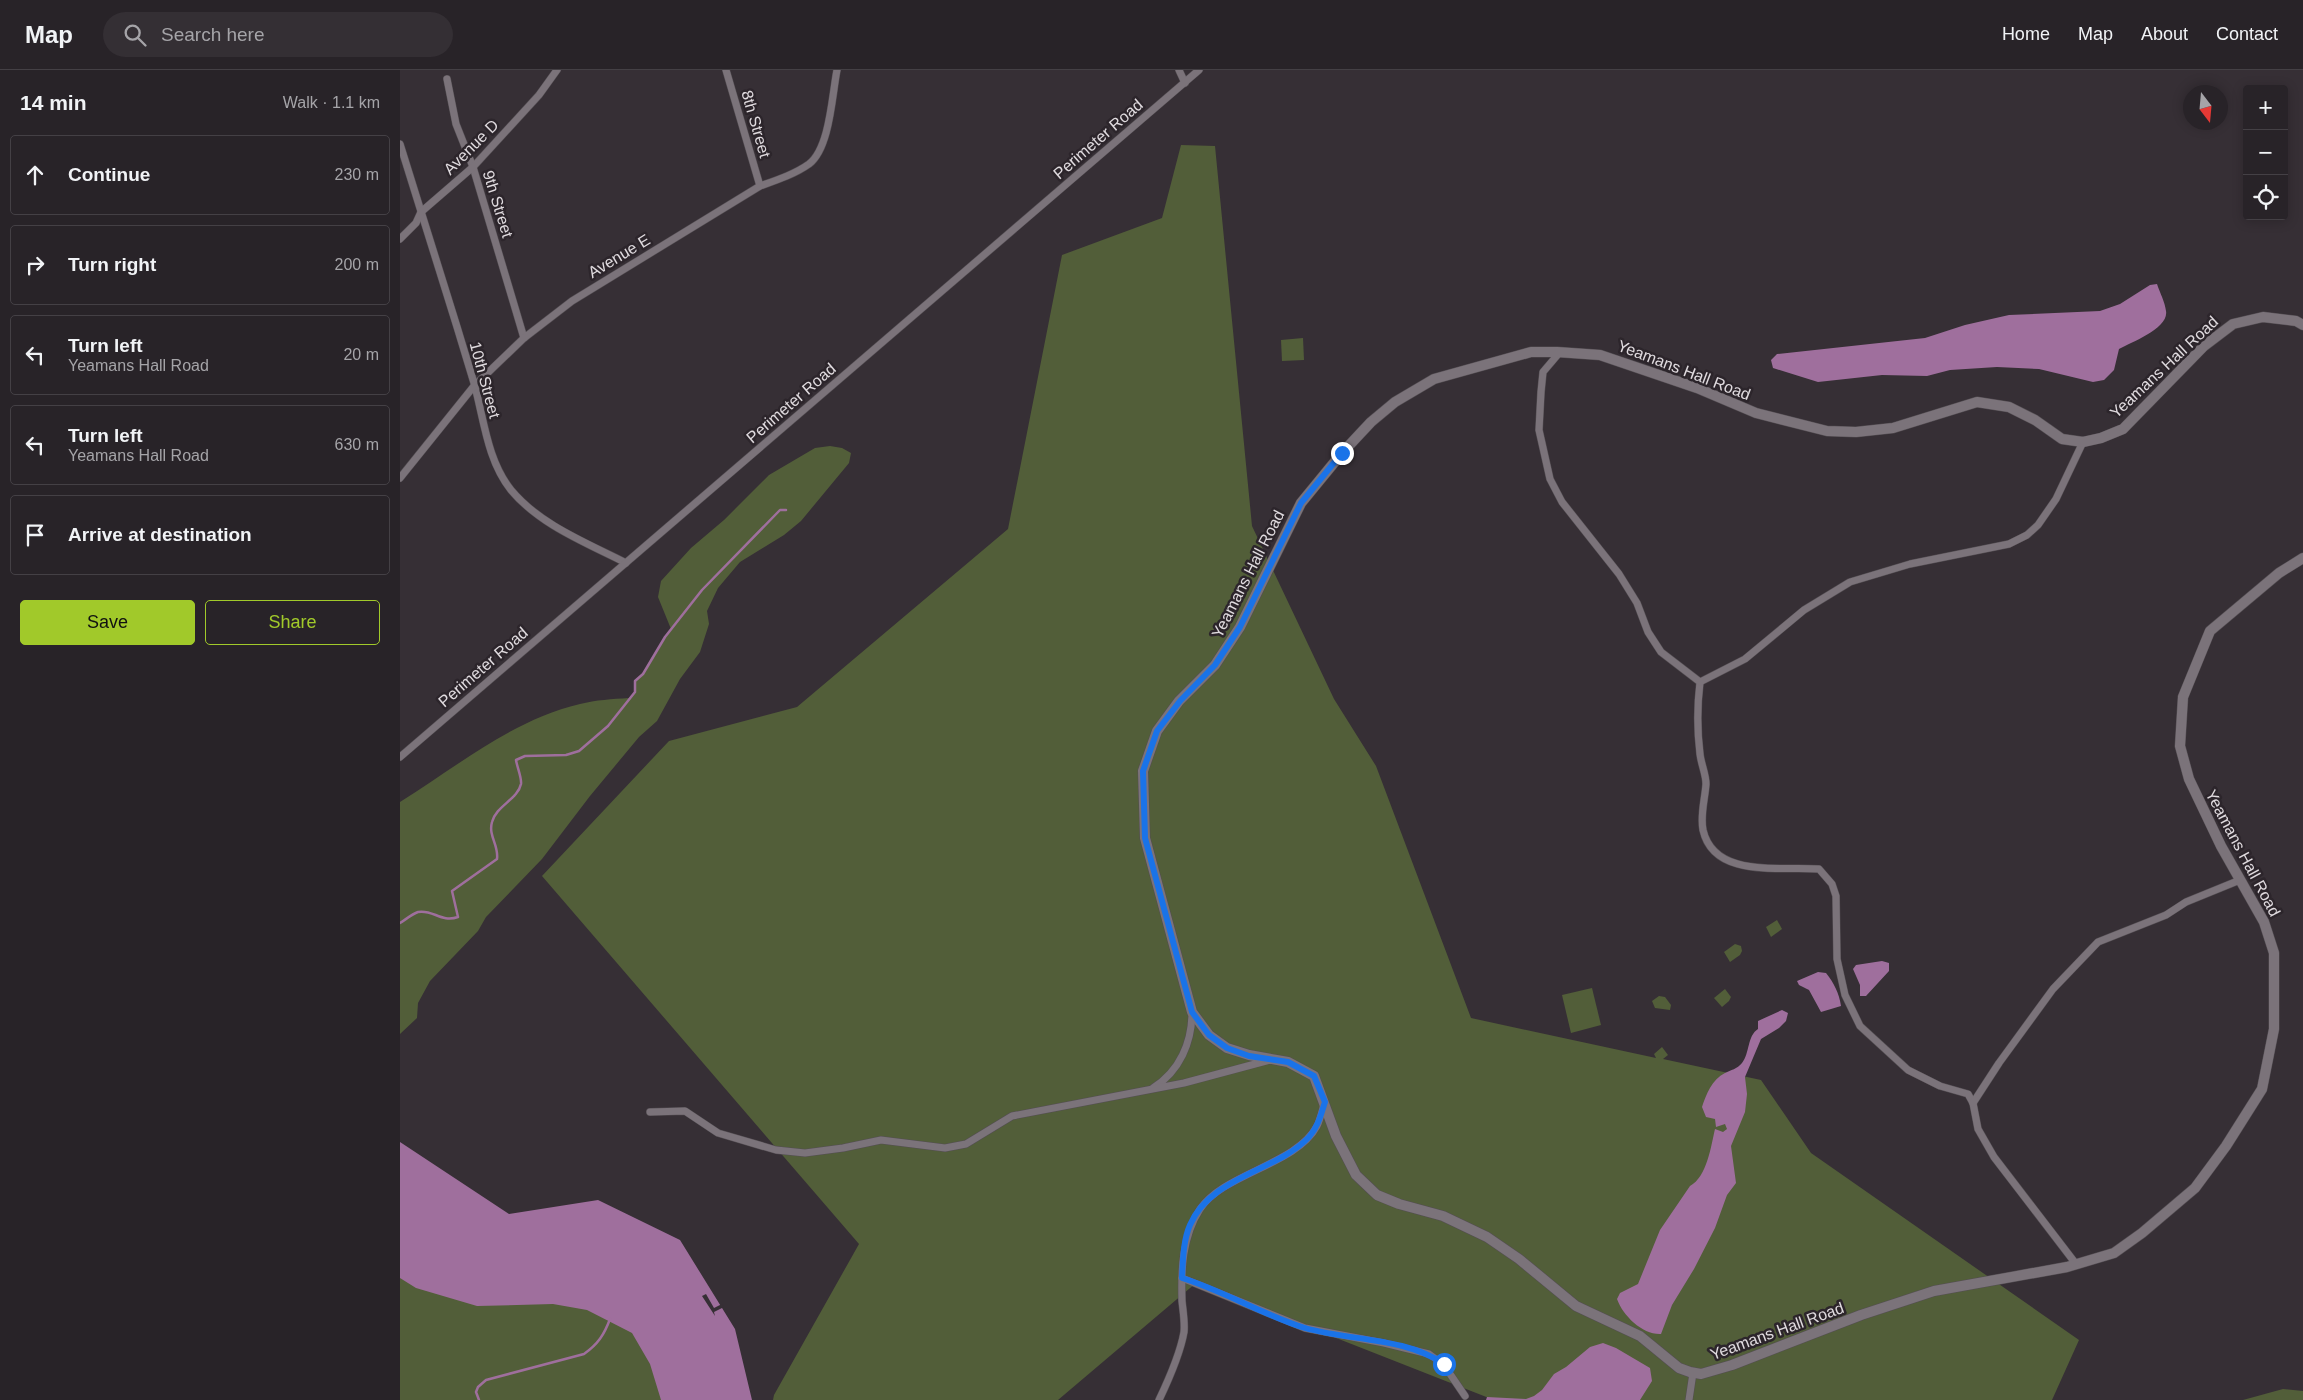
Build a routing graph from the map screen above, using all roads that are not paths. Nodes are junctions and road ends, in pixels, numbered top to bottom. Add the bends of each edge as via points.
1 (557, 70) edge
2 (726, 70) edge
3 (837, 70) edge
4 (1179, 70) edge
5 (1199, 70) edge
6 (447, 79) dead end
7 (1185, 83) junction
8 (400, 144) edge
9 (473, 167) junction
10 (760, 186) junction
11 (421, 212) junction
12 (400, 239) edge
13 (2303, 325) edge
14 (524, 338) junction
15 (1560, 352) junction
16 (474, 386) junction
17 (2083, 442) junction
18 (400, 478) edge
19 (2303, 558) edge
20 (626, 563) junction
21 (1700, 682) junction
22 (400, 757) edge
23 (2240, 880) junction
24 (1192, 1012) junction
25 (1272, 1059) junction
26 (1148, 1090) junction
27 (1325, 1102) junction
28 (1973, 1103) junction
29 (650, 1112) dead end
30 (2076, 1264) junction
31 (1182, 1278) junction
32 (1693, 1373) junction
33 (1465, 1396) dead end
34 (1159, 1400) edge
35 (1689, 1400) edge

1 - 9 street, Avenue D
2 - 10 street, 8th Street
3 - 10 street, Avenue E via 823,147 810,163
4 - 7 street
5 - 7 street, Perimeter Road
6 - 9 street, 9th Street via 456,124
7 - 20 street, Perimeter Road
8 - 11 street, 10th Street
9 - 11 street, Avenue D
9 - 14 street, 9th Street
10 - 14 street, Avenue E via 572,301
11 - 12 street, Avenue D via 416,223
11 - 16 street, 10th Street
13 - 17 street, Yeamans Hall Road via 2296,321 2263,317 2233,324 2204,346 2123,429
14 - 16 street, Avenue E
15 - 17 street, Yeamans Hall Road via 1600,355 1697,388 1756,413 1828,430 1856,432 1893,428 1977,402 2008,407 2035,420 2062,439
15 - 21 street via 1543,372 1541,392 1539,430 1550,479 1562,502 1637,602 1648,632 1661,652
15 - 24 street, Yeamans Hall Road via 1531,352 1434,380 1395,402 1371,422 1301,503 1240,627 1215,665 1180,701 1157,731 1143,771 1145,838
16 - 18 street, Avenue E
16 - 20 street, 10th Street via 486,437 498,469 510,488 548,522
17 - 21 street via 2056,500 2027,535 2009,544 1910,564 1850,582 1804,610 1745,659
19 - 23 street, Yeamans Hall Road via 2279,573 2210,632 2183,697 2180,746 2189,779
20 - 22 street, Perimeter Road
21 - 28 street via 1696,717 1706,783 1703,829 1713,851 1739,865 1819,869 1832,884 1836,896 1837,960 1845,995 1860,1026 1908,1070 1940,1086 1968,1094
23 - 28 street via 2098,942 2053,989
23 - 30 street, Yeamans Hall Road via 2264,922 2274,953 2274,1030 2262,1089 2195,1188 2114,1253
24 - 25 street, Yeamans Hall Road via 1209,1035 1227,1048 1249,1056
24 - 26 street via 1190,1038 1180,1061
25 - 26 street
25 - 27 street, Yeamans Hall Road via 1288,1062 1314,1076
26 - 29 street via 1012,1116 966,1144 945,1148 881,1140 805,1152 776,1150 718,1133 685,1111
27 - 31 street via 1317,1126 1309,1137 1217,1192 1202,1207 1190,1224
27 - 32 street, Yeamans Hall Road via 1336,1136 1356,1175 1377,1195 1443,1216 1487,1237 1576,1306 1640,1336 1680,1368
28 - 30 street via 1978,1129 1994,1157
30 - 32 street, Yeamans Hall Road via 1905,1298 1732,1365 1701,1374
31 - 33 street via 1305,1328 1429,1354 1444,1364
31 - 34 street via 1184,1331 1171,1375
32 - 35 street

